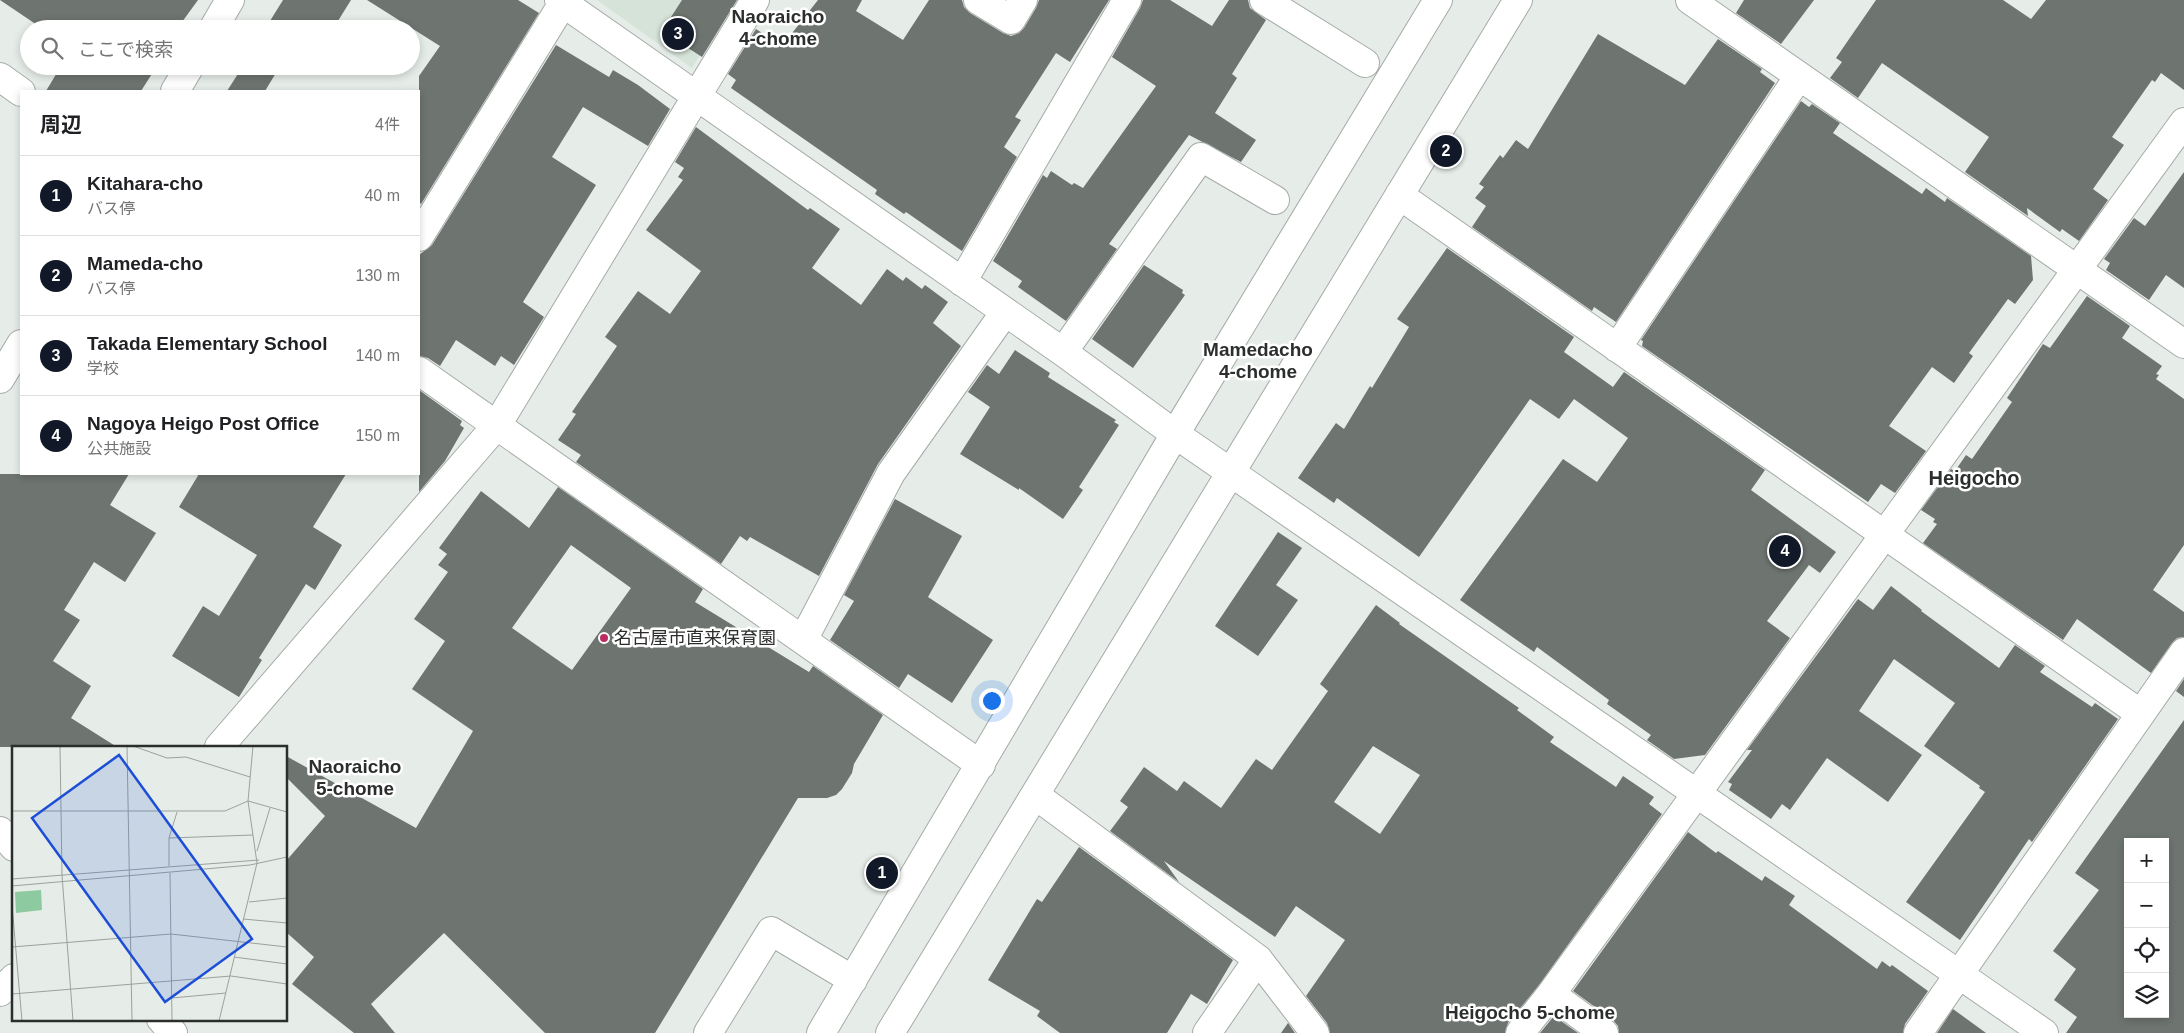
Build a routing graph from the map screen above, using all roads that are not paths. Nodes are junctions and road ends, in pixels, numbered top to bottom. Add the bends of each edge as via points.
1 (230, 0) edge
2 (756, 0) edge
3 (978, 0) edge
4 (1024, 0) edge
5 (1127, 0) edge
6 (1264, 0) edge
7 (1438, 0) edge
8 (1518, 0) edge
9 (1690, 0) edge
10 (561, 2) edge
11 (218, 20) edge
12 (1365, 63) dead end
13 (185, 75) edge
14 (1798, 76) junction
15 (0, 77) edge
16 (176, 90) edge
17 (20, 91) edge
18 (697, 96) junction
19 (2184, 122) edge
20 (1399, 195) junction
21 (1275, 200) dead end
22 (420, 235) edge
23 (2077, 270) junction
24 (962, 282) junction
25 (1005, 312) junction
26 (2184, 344) edge
27 (20, 346) edge
28 (1617, 348) junction
29 (1063, 352) junction
30 (420, 371) edge
31 (0, 379) edge
32 (497, 425) junction
33 (1175, 434) junction
34 (1231, 472) junction
35 (1884, 535) junction
36 (803, 640) junction
37 (2184, 652) edge
38 (2141, 714) junction
39 (220, 746) edge
40 (981, 765) junction
41 (1697, 792) junction
42 (1035, 795) junction
43 (0, 831) edge
44 (12, 845) edge
45 (1258, 958) junction
46 (1959, 974) junction
47 (12, 980) edge
48 (853, 980) junction
49 (0, 992) edge
50 (1551, 994) junction
51 (162, 1020) edge
52 (173, 1033) edge
53 (708, 1033) edge
54 (821, 1033) edge
55 (890, 1033) edge
56 (1207, 1033) edge
57 (1315, 1033) edge
58 (1520, 1033) edge
59 (1604, 1033) edge
60 (1918, 1033) edge
61 (2044, 1033) edge

1 - 11 street
2 - 18 street
3 - 4 street via 1011,20
5 - 24 street
6 - 12 street
7 - 33 street
8 - 20 street
9 - 14 street
10 - 18 street
10 - 22 street
13 - 16 street
14 - 23 street
14 - 28 street
15 - 17 street
18 - 24 street
18 - 32 street
19 - 23 street
20 - 28 street
20 - 34 street
21 - 29 street via 1201,158
23 - 26 street
23 - 35 street
24 - 25 street
25 - 29 street
25 - 36 street via 891,473
27 - 31 street
28 - 35 street
29 - 33 street
30 - 32 street
32 - 36 street
32 - 39 street
33 - 34 street
33 - 40 street
34 - 41 street
34 - 42 street
35 - 38 street
35 - 41 street
36 - 40 street
37 - 38 street
38 - 46 street
40 - 48 street
41 - 46 street
41 - 50 street
42 - 45 street
42 - 55 street
43 - 44 street
45 - 56 street
45 - 57 street
46 - 60 street
46 - 61 street
47 - 49 street
48 - 53 street via 771,931
48 - 54 street
50 - 58 street
50 - 59 street
51 - 52 street

